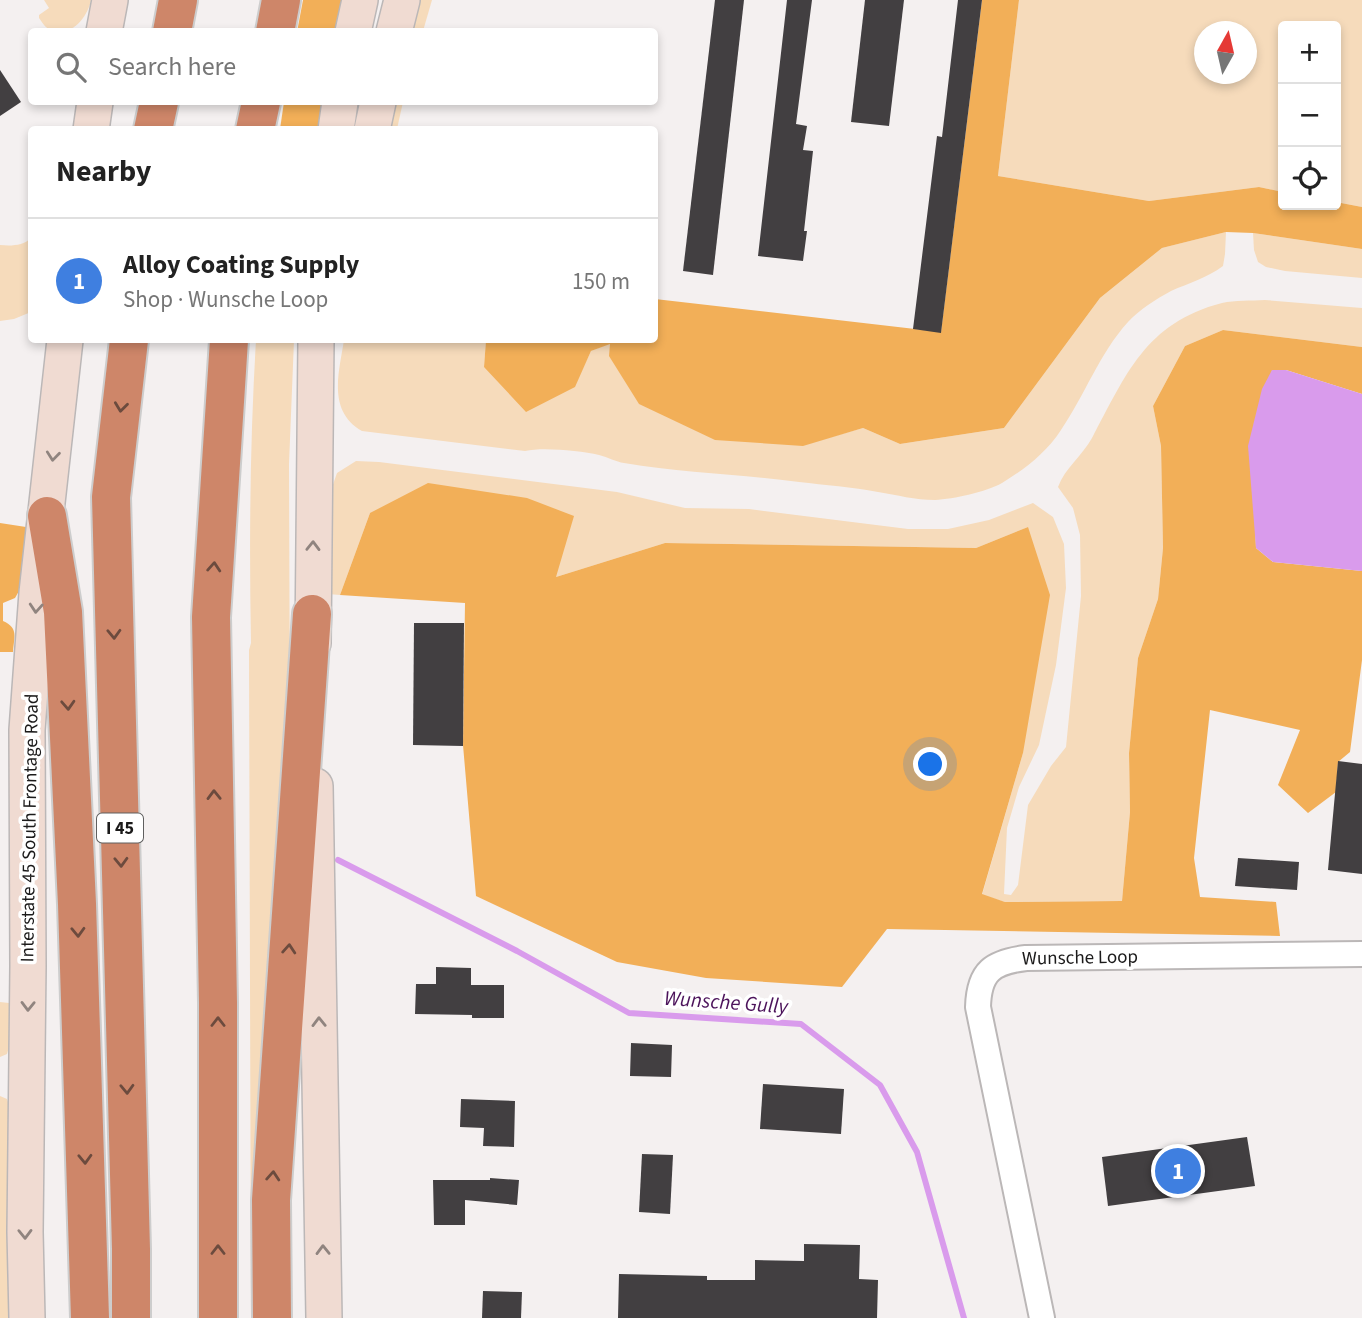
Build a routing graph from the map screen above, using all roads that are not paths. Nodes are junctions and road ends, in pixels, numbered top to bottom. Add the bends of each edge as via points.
1 (110, 0) edge
2 (178, 0) edge
3 (281, 0) edge
4 (360, 0) edge
5 (402, 0) edge
6 (105, 28) edge
7 (173, 28) edge
8 (276, 28) edge
9 (354, 28) edge
10 (395, 28) edge
11 (95, 105) edge
12 (158, 105) edge
13 (260, 105) edge
14 (340, 105) edge
15 (377, 105) edge
16 (92, 126) edge
17 (154, 126) edge
18 (257, 126) edge
19 (337, 126) edge
20 (373, 126) edge
21 (65, 343) edge
22 (129, 343) edge
23 (229, 343) edge
24 (316, 343) edge
25 (334, 343) edge
26 (315, 441) junction
27 (47, 516) junction
28 (313, 614) junction
29 (1362, 954) edge
30 (27, 1318) edge
31 (90, 1318) edge
32 (131, 1318) edge
33 (218, 1318) edge
34 (272, 1318) edge
35 (324, 1318) edge
36 (1042, 1318) edge

1 - 6 main road
2 - 7 highway
3 - 8 highway
4 - 9 main road
5 - 10 main road
11 - 16 main road
12 - 17 highway
13 - 18 highway
14 - 19 main road
15 - 20 main road
21 -> 27 main road, Interstate 45 South Frontage Road
22 -> 32 highway, I 45 via 111,497
33 -> 23 highway via 211,617
24 - 26 main road
25 - 26 main road
28 -> 26 main road
27 -> 30 main road, Interstate 45 South Frontage Road via 27,730
27 -> 31 highway via 63,612
34 -> 28 highway via 271,1200
35 -> 28 main road
29 - 36 street, Wunsche Loop via 1026,958 997,964 989,971 978,995 978,1007

